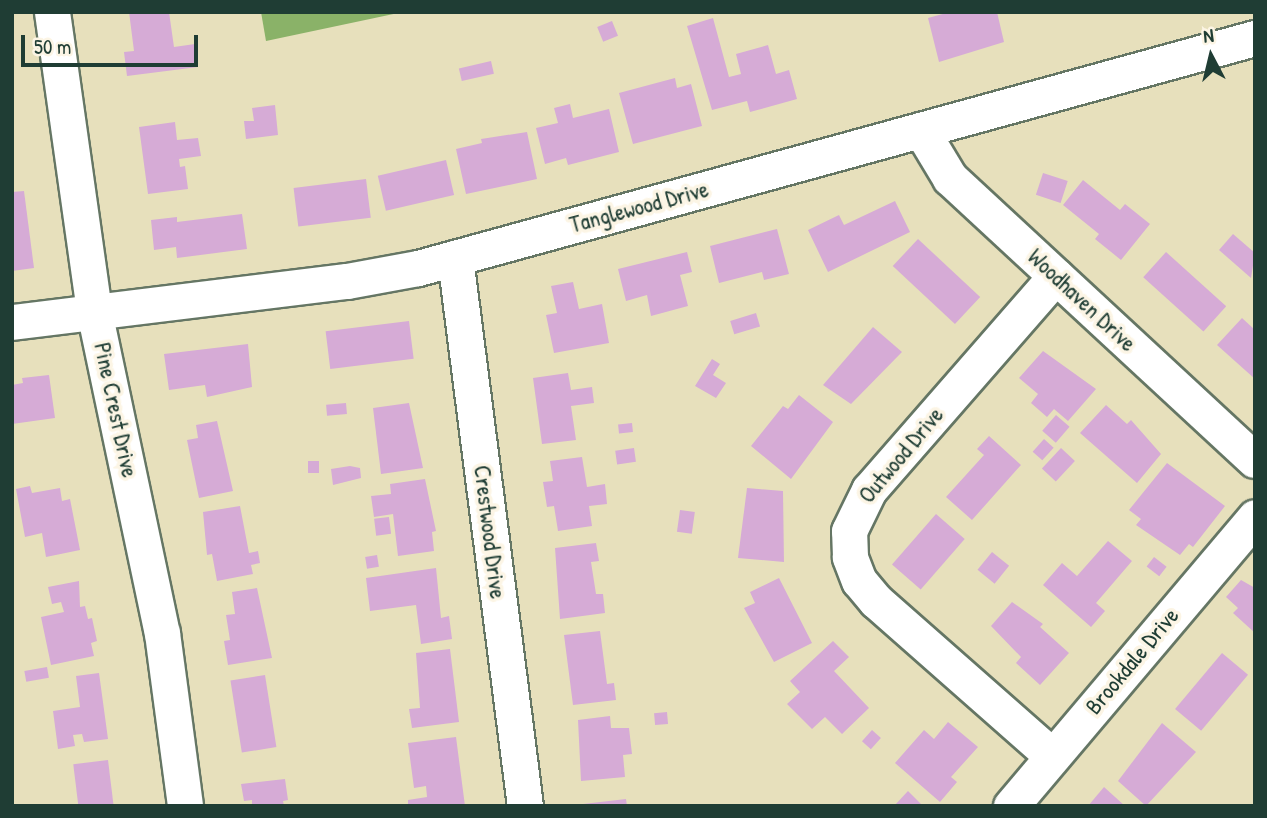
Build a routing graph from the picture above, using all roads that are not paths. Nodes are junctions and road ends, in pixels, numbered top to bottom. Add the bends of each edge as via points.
1 (52, 12) edge
2 (1255, 38) edge
3 (921, 130) junction
4 (455, 258) junction
5 (1056, 276) junction
6 (94, 312) junction
7 (12, 323) edge
8 (1255, 460) edge
9 (1255, 517) edge
10 (1052, 756) junction
11 (185, 806) edge
12 (525, 806) edge
13 (1011, 806) edge

1 - 6 street, Pine Crest Drive
2 - 3 street, Tanglewood Drive
3 - 4 street, Tanglewood Drive
3 - 5 street, Woodhaven Drive via 950,178
4 - 6 street, Tanglewood Drive via 347,281
4 - 12 street, Crestwood Drive
5 - 8 street, Woodhaven Drive
5 - 10 street, Outwood Drive via 869,490 849,531 850,557 859,581 876,601
6 - 7 street, Tanglewood Drive
6 - 11 street, Pine Crest Drive via 162,633
9 - 10 street, Brookdale Drive
10 - 13 street, Brookdale Drive

